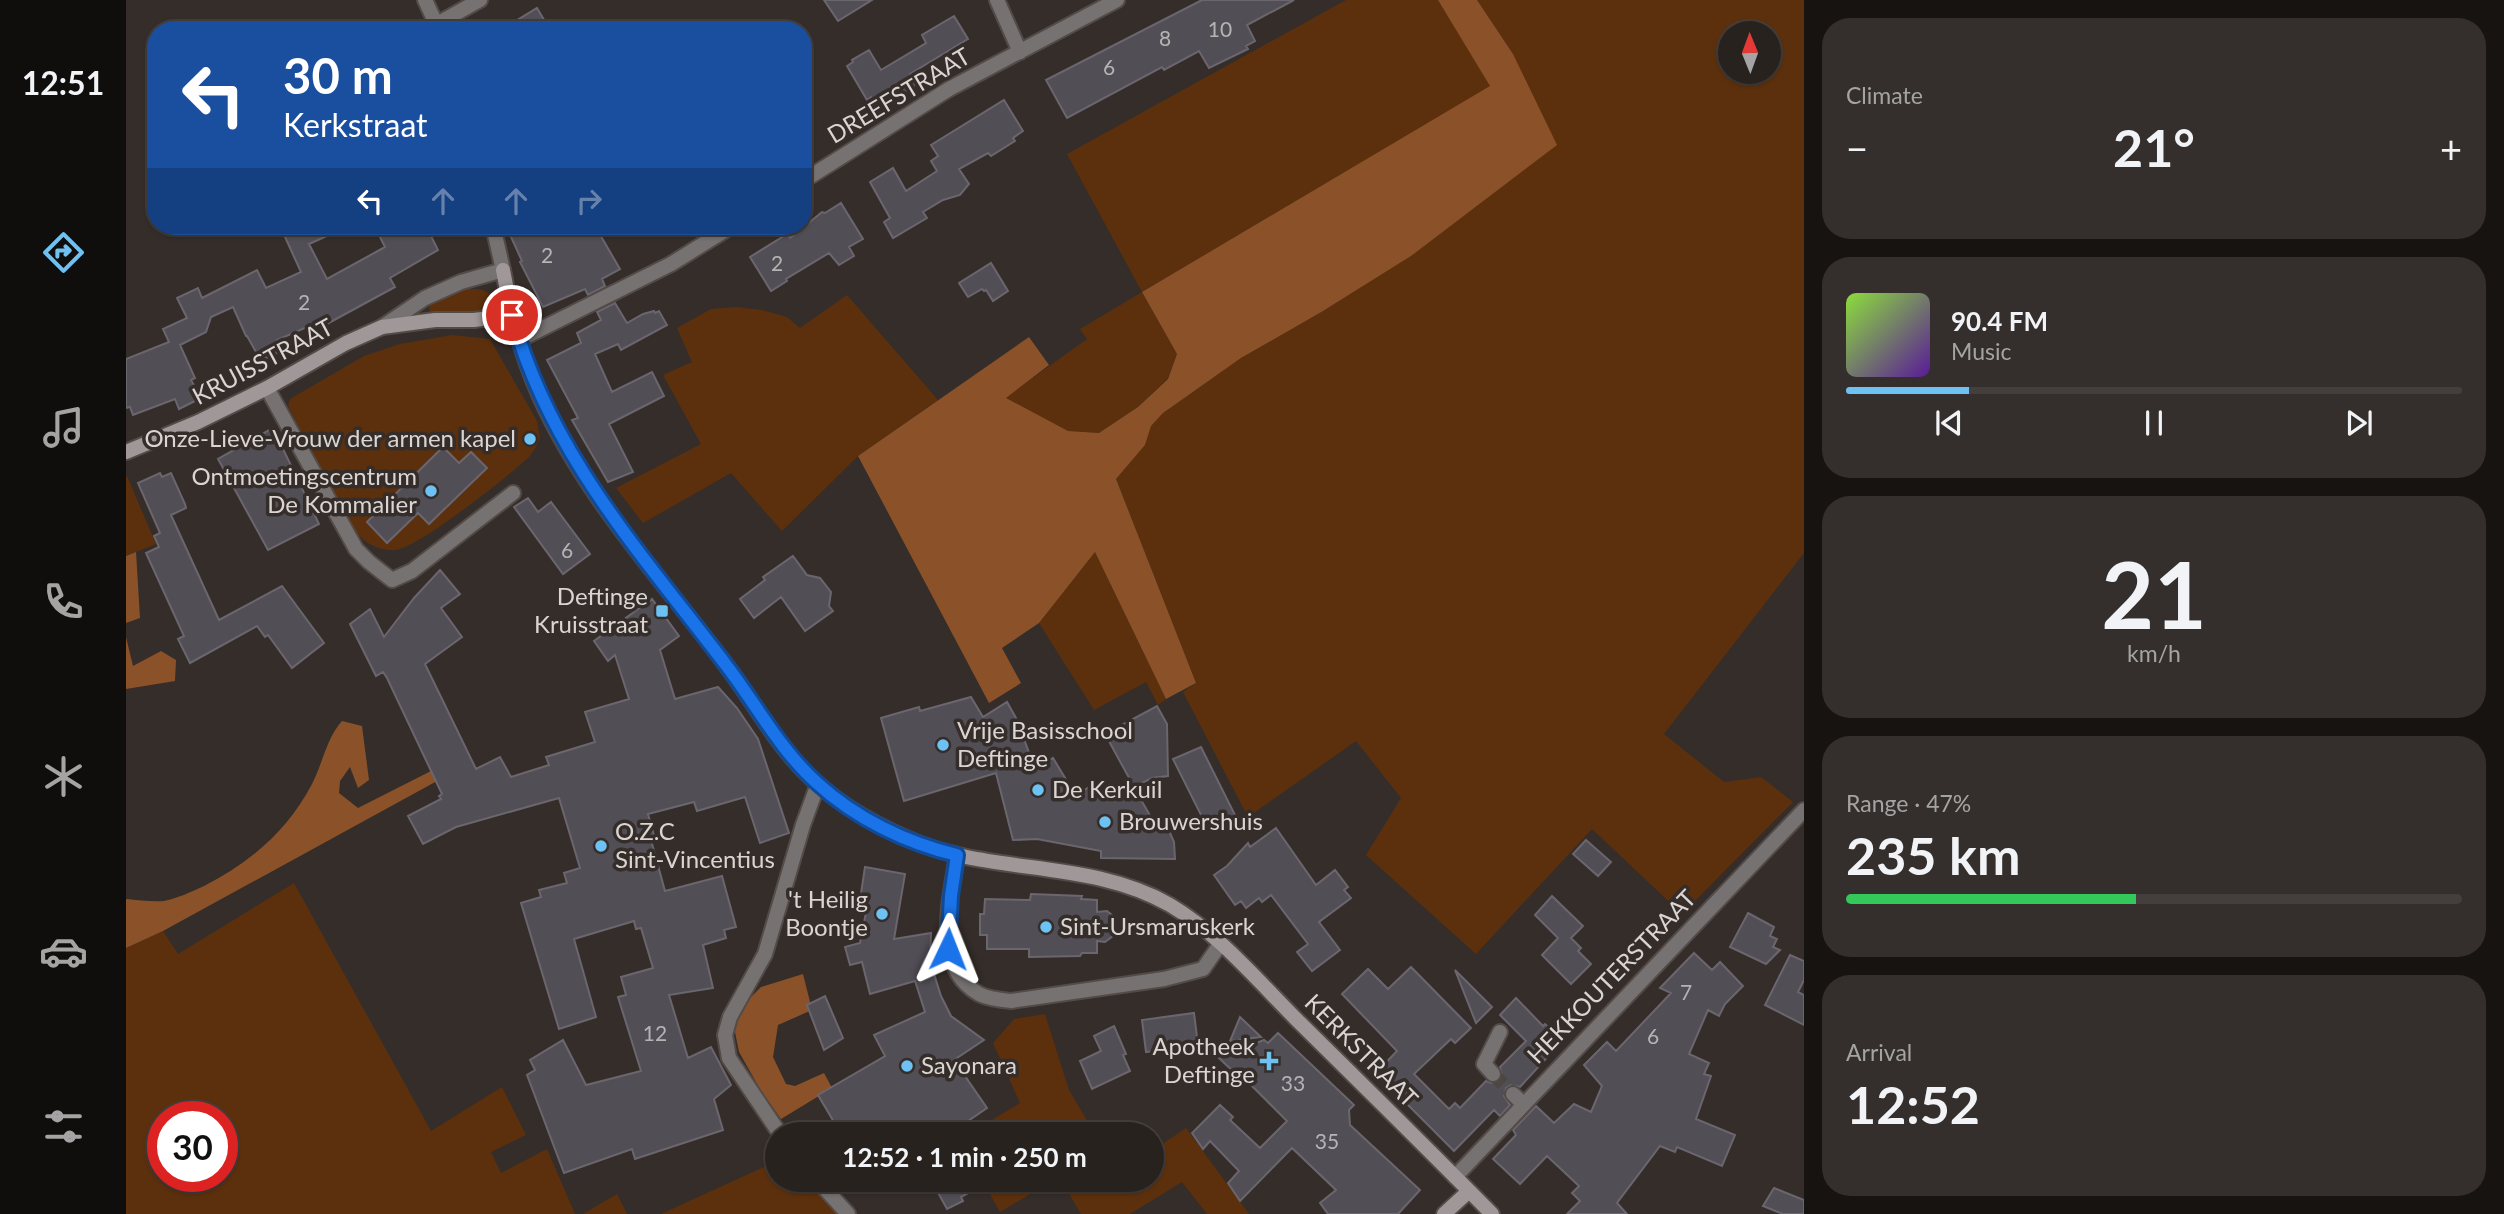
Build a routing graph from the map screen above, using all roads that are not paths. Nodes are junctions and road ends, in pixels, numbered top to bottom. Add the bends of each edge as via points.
1 (425, 0) edge
2 (480, 0) edge
3 (997, 0) edge
4 (1117, 0) edge
5 (435, 21) edge
6 (447, 21) edge
7 (1020, 51) junction
8 (812, 175) edge
9 (495, 235) edge
10 (718, 235) edge
11 (503, 270) junction
12 (512, 315) junction
13 (382, 327) junction
14 (519, 340) junction
15 (267, 388) junction
16 (126, 452) edge
17 (513, 493) dead end
18 (818, 784) junction
19 (1804, 810) edge
20 (957, 855) junction
21 (1221, 943) junction
22 (1500, 1032) dead end
23 (1493, 1074) dead end
24 (772, 1122) edge
25 (1455, 1177) junction
26 (1469, 1191) junction
27 (828, 1192) edge
28 (848, 1214) edge
29 (1444, 1214) edge
30 (1492, 1214) edge

1 - 5 street
2 - 6 street
3 - 7 street
4 - 7 street, DREEFSTRAAT
7 - 8 street, DREEFSTRAAT via 949,89
9 - 11 street
10 - 14 street via 671,264
11 - 12 street, KERKSTRAAT
11 - 13 street, KRUISSTRAAT via 425,298
12 - 13 street, KRUISSTRAAT
12 - 14 street, KERKSTRAAT
13 - 15 street, KRUISSTRAAT
14 - 18 street, KERKSTRAAT via 539,395 588,484 745,689 786,750
15 - 16 street, KRUISSTRAAT
15 - 17 street via 356,548 392,580 412,571
18 - 20 street, KERKSTRAAT via 874,823
18 - 24 street via 765,954 725,1035 729,1058
19 - 25 street, HEKKOUTERSTRAAT via 1518,1099
20 - 21 street, KERKSTRAAT via 1114,882 1169,905
20 - 21 street via 948,949 961,978 991,998 1011,1001 1164,979 1203,969
21 - 25 street, KERKSTRAAT
22 - 23 street via 1484,1064
25 - 26 street, KERKSTRAAT
26 - 29 street
26 - 30 street, KERKSTRAAT
27 - 28 street

